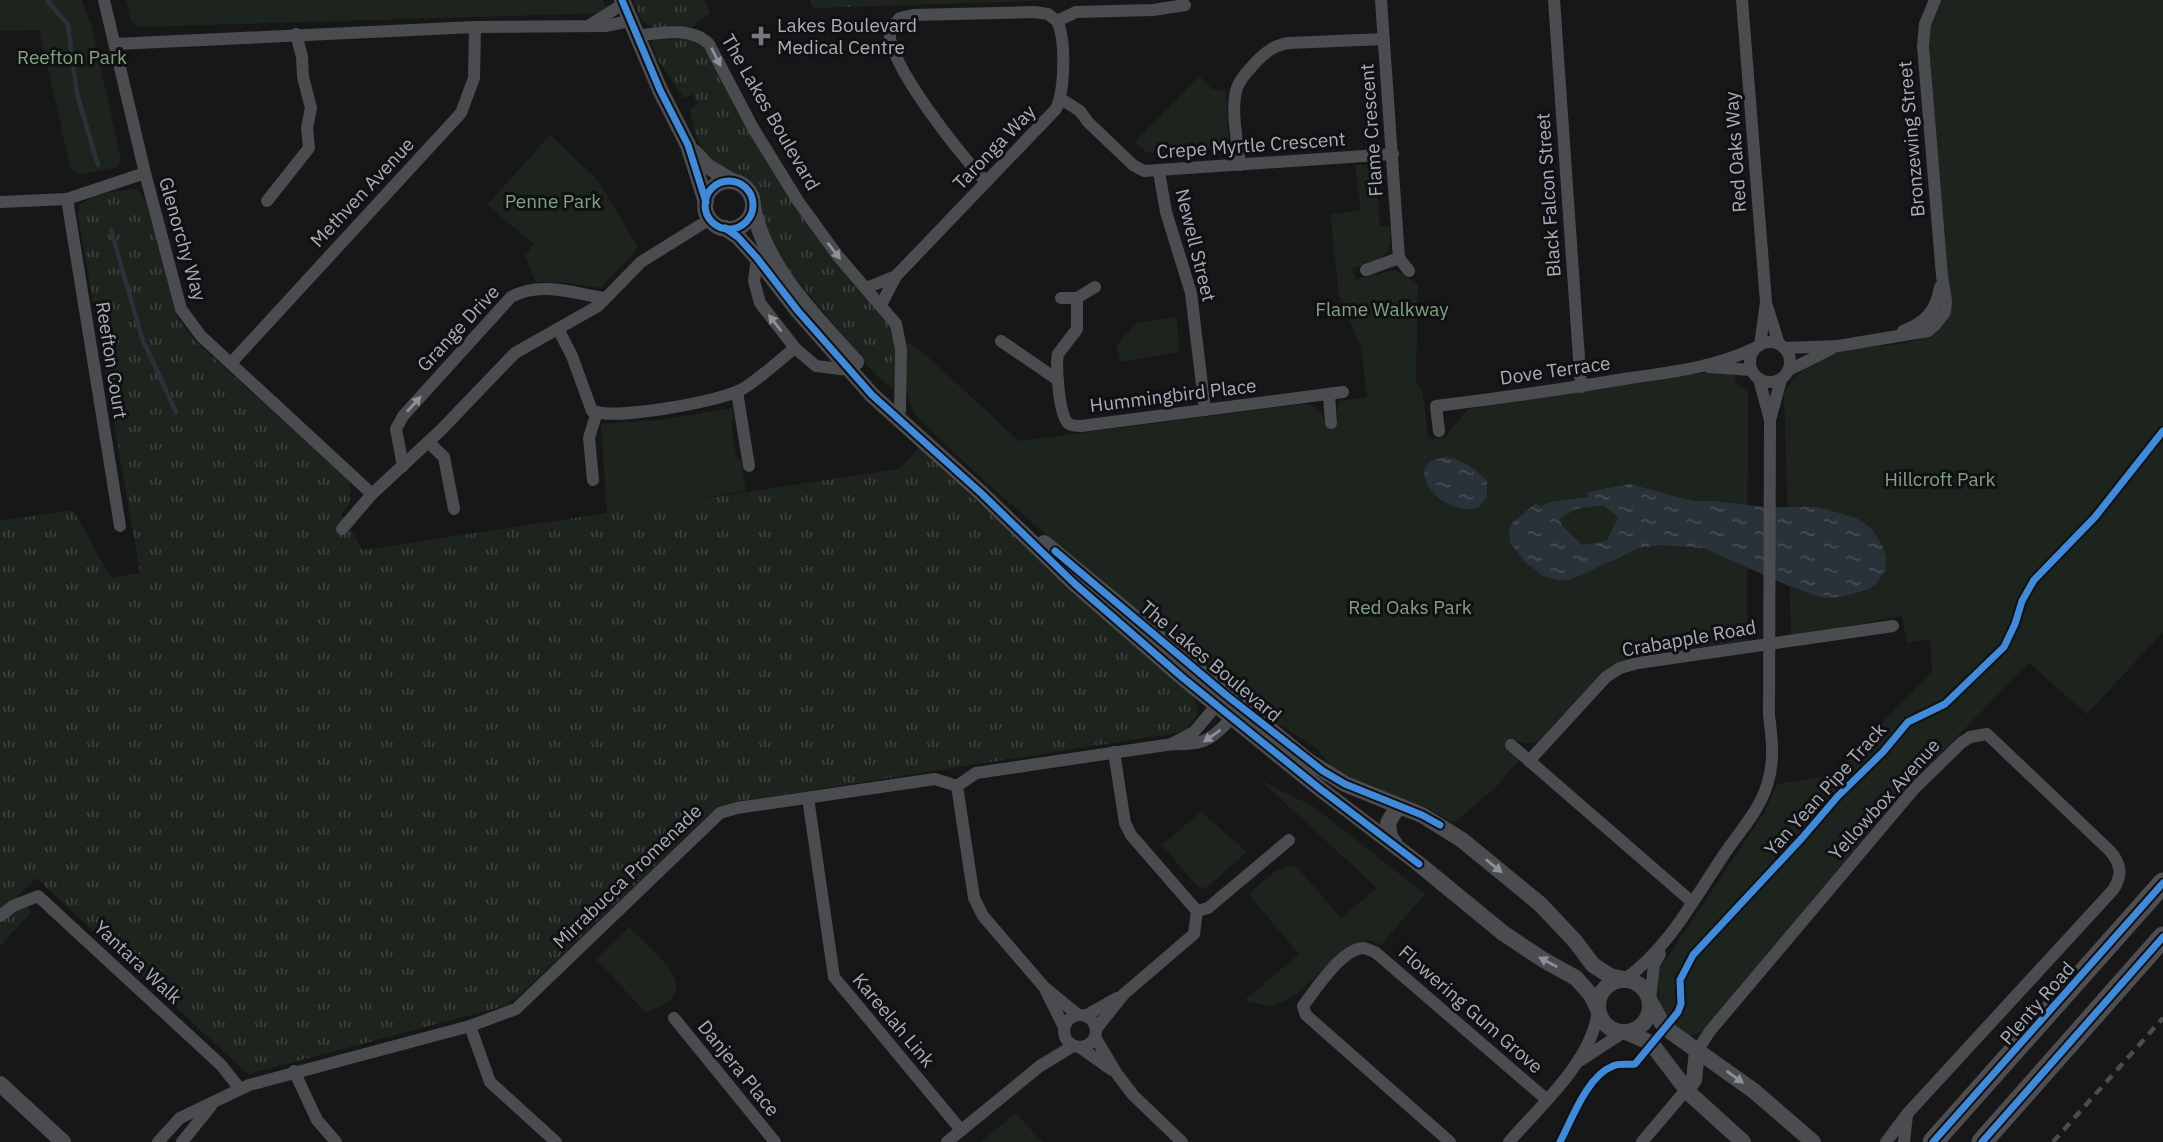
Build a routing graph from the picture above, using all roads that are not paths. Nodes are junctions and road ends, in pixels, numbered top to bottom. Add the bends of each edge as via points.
1 (104, 0) edge
2 (1381, 0) edge
3 (1554, 0) edge
4 (1742, 0) edge
5 (1935, 0) edge
6 (622, 2) edge
7 (1185, 5) dead end
8 (1057, 20) junction
9 (590, 25) junction
10 (475, 27) junction
11 (633, 29) junction
12 (296, 34) junction
13 (1384, 38) junction
14 (116, 44) junction
15 (1058, 104) junction
16 (688, 145) junction
17 (1393, 155) junction
18 (1240, 165) junction
19 (1159, 172) junction
20 (145, 173) junction
21 (732, 181) junction
22 (986, 182) junction
23 (67, 199) junction
24 (267, 201) dead end
25 (0, 202) edge
26 (705, 202) junction
27 (753, 205) junction
28 (710, 219) junction
29 (725, 228) junction
30 (757, 258) junction
31 (1399, 258) junction
32 (1366, 271) dead end
33 (1409, 271) dead end
34 (896, 276) junction
35 (1095, 287) dead end
36 (866, 288) junction
37 (604, 298) junction
38 (1061, 298) dead end
39 (1077, 298) junction
40 (1766, 302) junction
41 (881, 305) junction
42 (558, 329) junction
43 (1001, 341) dead end
44 (1757, 346) junction
45 (1782, 346) junction
46 (1838, 346) junction
47 (795, 348) junction
48 (231, 363) junction
49 (1705, 366) junction
50 (849, 370) junction
51 (1755, 375) junction
52 (1785, 375) junction
53 (1058, 380) junction
54 (1581, 387) junction
55 (737, 392) junction
56 (1343, 392) dead end
57 (1329, 395) junction
58 (1205, 410) junction
59 (900, 411) junction
60 (597, 412) junction
61 (1770, 420) junction
62 (1331, 423) dead end
63 (1439, 431) dead end
64 (428, 442) junction
65 (945, 460) junction
66 (403, 466) junction
67 (749, 467) dead end
68 (593, 480) dead end
69 (372, 494) junction
70 (454, 509) dead end
71 (120, 526) dead end
72 (342, 529) dead end
73 (1893, 626) dead end
74 (1769, 643) junction
75 (1221, 700) junction
76 (1236, 712) junction
77 (1173, 744) junction
78 (1511, 745) dead end
79 (1114, 752) junction
80 (1529, 761) junction
81 (957, 786) junction
82 (808, 798) junction
83 (1402, 807) junction
84 (1289, 840) dead end
85 (1398, 848) junction
86 (2120, 869) joint
87 (2163, 883) edge
88 (1692, 902) junction
89 (1197, 911) junction
90 (0, 916) edge
91 (2163, 937) edge
92 (1666, 941) junction
93 (1624, 979) junction
94 (1044, 987) junction
95 (1124, 994) junction
96 (1650, 1000) junction
97 (1597, 1009) junction
98 (1082, 1015) junction
99 (674, 1018) dead end
100 (470, 1026) junction
101 (1063, 1031) junction
102 (1625, 1032) junction
103 (1096, 1033) junction
104 (1077, 1047) junction
105 (1697, 1051) junction
106 (1578, 1062) junction
107 (1040, 1066) junction
108 (294, 1071) junction
109 (1118, 1074) junction
110 (0, 1084) edge
111 (240, 1089) junction
112 (1686, 1090) junction
113 (1546, 1099) junction
114 (213, 1103) junction
115 (1907, 1114) junction
116 (961, 1130) junction
117 (54, 1139) edge
118 (158, 1142) edge
119 (182, 1142) edge
120 (336, 1142) edge
121 (556, 1142) edge
122 (775, 1142) edge
123 (947, 1142) edge
124 (1182, 1142) edge
125 (1450, 1142) edge
126 (1508, 1142) edge
127 (1642, 1142) edge
128 (1743, 1142) edge
129 (1813, 1142) edge
130 (1886, 1142) edge
131 (1904, 1142) edge
132 (1933, 1142) edge
133 (1982, 1142) edge

1 - 14 street, Glenorchy Way
2 - 13 street, Flame Crescent
3 - 54 street, Black Falcon Street
4 - 40 street, Red Oaks Way
5 - 46 street, Bronzewing Street via 1925,24 1923,46 1945,312 1936,325
6 - 9 street
6 - 11 street
7 - 8 street via 1076,12
8 - 15 street, Taronga Way via 1061,40
8 - 22 street via 1034,12 913,15 900,18 890,29 890,46 908,76 949,139
9 - 10 street
9 - 11 street via 618,24
10 - 12 street
10 - 48 street, Methven Avenue via 474,78 461,113
11 - 16 street
11 -> 36 street, The Lakes Boulevard via 694,33 709,44 776,166 816,227
12 - 14 street
12 - 24 street via 311,108 309,148
13 - 17 street, Flame Crescent
13 - 18 street via 1289,43 1264,54 1236,90
14 - 20 street, Glenorchy Way
15 - 19 street, Crepe Myrtle Crescent via 1088,122 1133,165
15 - 22 street, Taronga Way
16 - 21 street via 707,166
16 - 26 street
17 - 18 street, Crepe Myrtle Crescent
17 - 31 street, Flame Crescent
18 - 19 street, Crepe Myrtle Crescent
19 - 58 street, Newell Street via 1191,293
20 - 23 street
20 - 48 street, Glenorchy Way via 181,309 201,336
21 - 26 street via 718,184
21 - 27 street via 744,187
22 - 34 street, Taronga Way
23 - 25 street
23 - 71 street, Reefton Court
26 - 28 street
27 - 29 street via 747,220
27 - 59 street, The Lakes Boulevard via 760,233 783,275
28 - 29 street
28 - 37 street via 641,262
29 - 30 street, The Lakes Boulevard
47 -> 30 street via 760,303 754,281
30 - 50 street, The Lakes Boulevard
31 - 32 street
31 - 33 street
34 - 36 street, Taronga Way
34 - 41 street, Taronga Way
35 - 39 street
36 - 41 street, The Lakes Boulevard
37 - 42 street
66 -> 37 street, Grange Drive via 396,429 403,416 511,297 540,287
38 - 39 street
39 - 53 street, Hummingbird Place via 1077,329 1058,354
40 - 44 street, Red Oaks Way
40 - 45 street, Red Oaks Way
41 - 59 street, The Lakes Boulevard via 899,330
42 - 60 street via 586,399
42 - 64 street via 515,353
43 - 53 street
44 - 45 street via 1773,342
44 - 49 street, Dove Terrace
44 - 51 street via 1750,359
45 - 46 street
45 - 52 street via 1790,358
46 - 52 street
47 - 50 street via 816,366
47 - 55 street
48 - 69 street, Glenorchy Way
49 - 51 street, Dove Terrace
49 - 54 street, Dove Terrace
50 - 65 street, The Lakes Boulevard via 899,422
51 - 52 street via 1770,383
51 - 61 street
52 - 61 street
53 - 58 street, Hummingbird Place via 1065,419 1074,426
54 - 63 street, Dove Terrace via 1436,406
55 - 60 street via 633,412
55 - 67 street
56 - 57 street, Hummingbird Place
57 - 58 street, Hummingbird Place
57 - 62 street
59 - 65 street, The Lakes Boulevard
60 - 68 street via 589,438
61 - 74 street
64 - 66 street
64 - 70 street via 444,457
65 - 75 street, The Lakes Boulevard via 1089,579
66 - 69 street
69 - 72 street
73 - 74 street, Crabapple Road
74 - 80 street, Crabapple Road via 1620,668 1601,682
74 - 88 street via 1769,715 1762,773 1739,832
75 - 76 street, The Lakes Boulevard
75 - 77 street via 1194,732
76 -> 77 street via 1203,743
76 - 83 street, The Lakes Boulevard via 1323,771
76 - 85 street, The Lakes Boulevard via 1318,788
77 - 79 street
78 - 80 street
79 - 81 street via 976,773
79 - 89 street via 1131,835
80 - 88 street
81 - 82 street, Mirrabucca Promenade via 935,779
81 - 94 street via 974,898 983,916
82 - 100 street, Mirrabucca Promenade via 720,813 516,1009
82 - 116 street, Kareelah Link via 834,977
83 - 85 street via 1388,823
83 -> 93 street, The Lakes Boulevard via 1462,840 1539,904 1593,965
84 - 89 street via 1208,908
97 -> 85 street, The Lakes Boulevard via 1576,978 1512,939
86 - 105 street, Yellowbox Avenue via 2109,851 1997,741 1987,734 1970,737 1892,813
86 - 115 street, Plenty Road via 2113,890
87 - 132 highway, Plenty Road
88 - 92 street
89 - 95 street via 1194,934
90 - 111 street, Yantara Walk via 13,905 38,896 221,1065
91 - 133 highway
92 - 93 street
92 - 96 street via 1654,965
93 - 96 street via 1641,985
93 - 97 street via 1602,991
94 - 98 street
94 - 101 street
95 - 98 street
95 - 103 street
96 - 102 street via 1648,1018
96 - 105 street via 1664,1027
97 - 102 street via 1610,1028
97 - 106 street via 1593,1033
98 - 101 street via 1069,1019
98 - 103 street via 1093,1021
99 - 122 street, Danjera Place
100 - 108 street, Mirrabucca Promenade
100 - 121 street via 489,1082
101 - 104 street via 1068,1043
101 - 107 street
102 - 106 street
102 - 112 street via 1651,1043
103 - 104 street via 1090,1044
103 - 109 street
104 - 107 street
104 - 109 street
105 - 112 street via 1694,1080
105 -> 129 street via 1754,1091
106 - 113 street
107 - 116 street
108 - 111 street, Mirrabucca Promenade
108 - 120 street via 317,1119
109 - 124 street
110 - 117 street
111 - 114 street, Mirrabucca Promenade
112 - 127 street
112 - 128 street
113 - 125 street, Flowering Gum Grove via 1375,952 1353,951 1330,970 1303,1006 1306,1015
113 - 126 street
114 - 118 street, Mirrabucca Promenade via 180,1118
114 - 119 street, Mirrabucca Promenade
115 - 130 street, Plenty Road
115 - 131 street
116 - 123 street

